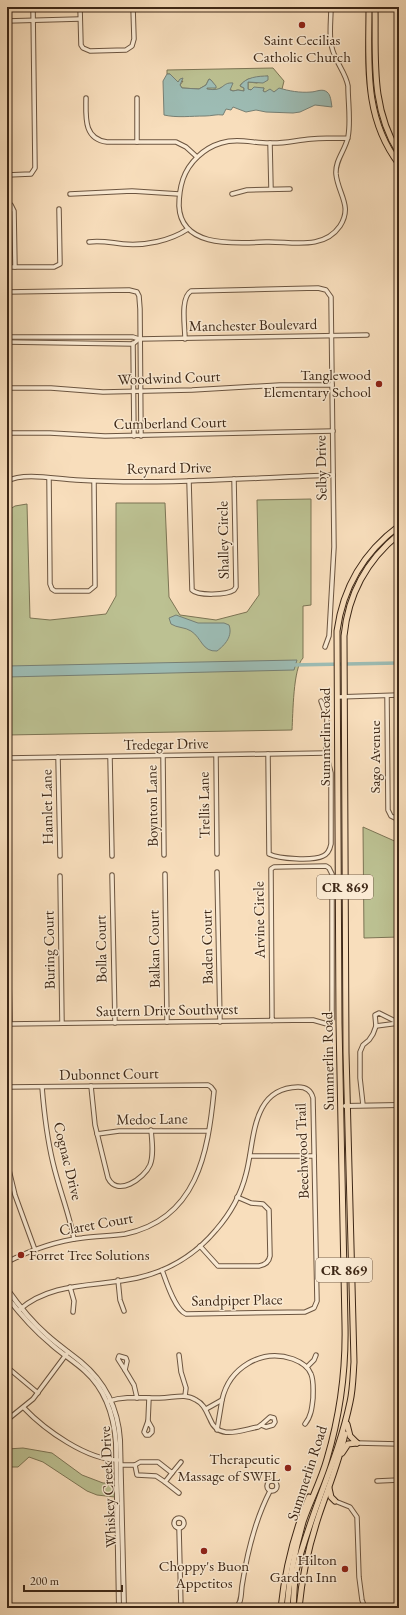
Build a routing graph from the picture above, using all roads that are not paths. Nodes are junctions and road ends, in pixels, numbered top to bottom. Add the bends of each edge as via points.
1 (33, 7) edge
2 (80, 7) edge
3 (133, 7) edge
4 (331, 7) edge
5 (369, 7) edge
6 (375, 7) edge
7 (80, 19) junction
8 (33, 20) junction
9 (7, 21) edge
10 (86, 98) dead end
11 (137, 98) dead end
12 (348, 138) junction
13 (137, 142) junction
14 (270, 143) junction
15 (399, 153) edge
16 (197, 158) junction
17 (399, 164) edge
18 (7, 175) edge
19 (270, 189) junction
20 (290, 189) dead end
21 (70, 194) dead end
22 (179, 194) junction
23 (232, 194) dead end
24 (7, 204) edge
25 (60, 208) dead end
26 (188, 229) junction
27 (89, 242) dead end
28 (7, 267) edge
29 (15, 267) junction
30 (7, 292) edge
31 (367, 335) dead end
32 (42, 336) junction
33 (332, 336) junction
34 (7, 337) edge
35 (88, 338) junction
36 (133, 338) junction
37 (139, 339) junction
38 (185, 339) junction
39 (7, 342) edge
40 (42, 342) junction
41 (88, 344) junction
42 (133, 344) junction
43 (332, 385) junction
44 (7, 388) edge
45 (134, 391) junction
46 (140, 391) junction
47 (333, 431) junction
48 (7, 433) edge
49 (134, 436) junction
50 (141, 436) junction
51 (333, 475) junction
52 (49, 478) junction
53 (234, 479) junction
54 (7, 481) edge
55 (94, 481) junction
56 (189, 481) junction
57 (399, 526) edge
58 (399, 534) edge
59 (325, 646) dead end
60 (344, 696) junction
61 (387, 696) junction
62 (399, 696) edge
63 (337, 697) junction
64 (321, 701) dead end
65 (268, 754) junction
66 (326, 754) junction
67 (216, 755) junction
68 (163, 756) junction
69 (58, 757) junction
70 (110, 757) junction
71 (7, 758) edge
72 (399, 820) edge
73 (217, 854) dead end
74 (164, 855) dead end
75 (60, 856) dead end
76 (112, 856) dead end
77 (217, 872) dead end
78 (165, 874) dead end
79 (112, 875) dead end
80 (60, 876) dead end
81 (7, 883) edge
82 (272, 1021) junction
83 (167, 1022) junction
84 (220, 1022) junction
85 (114, 1023) junction
86 (399, 1023) edge
87 (8, 1024) edge
88 (62, 1024) junction
89 (327, 1024) joint
90 (376, 1026) junction
91 (91, 1086) junction
92 (7, 1087) edge
93 (42, 1087) junction
94 (211, 1087) joint
95 (363, 1105) junction
96 (399, 1105) edge
97 (341, 1106) junction
98 (347, 1106) junction
99 (152, 1130) junction
100 (208, 1131) junction
101 (97, 1134) junction
102 (250, 1156) junction
103 (314, 1156) junction
104 (7, 1162) edge
105 (237, 1197) junction
106 (74, 1239) junction
107 (200, 1246) junction
108 (35, 1250) junction
109 (7, 1262) edge
110 (162, 1270) junction
111 (118, 1280) junction
112 (70, 1287) junction
113 (7, 1289) edge
114 (7, 1297) edge
115 (314, 1308) joint
116 (20, 1310) junction
117 (124, 1311) dead end
118 (73, 1312) dead end
119 (67, 1354) junction
120 (179, 1355) dead end
121 (316, 1355) dead end
122 (7, 1367) edge
123 (307, 1367) junction
124 (125, 1370) dead end
125 (38, 1393) junction
126 (186, 1396) junction
127 (137, 1398) junction
128 (149, 1398) junction
129 (222, 1400) junction
130 (350, 1401) junction
131 (109, 1402) junction
132 (24, 1408) junction
133 (206, 1409) junction
134 (7, 1420) edge
135 (148, 1421) dead end
136 (305, 1424) dead end
137 (347, 1424) junction
138 (261, 1425) dead end
139 (217, 1430) junction
140 (334, 1433) junction
141 (357, 1443) junction
142 (399, 1444) edge
143 (118, 1460) junction
144 (338, 1461) junction
145 (181, 1462) dead end
146 (121, 1465) junction
147 (135, 1465) junction
148 (172, 1473) junction
149 (399, 1480) edge
150 (377, 1481) dead end
151 (165, 1482) junction
152 (329, 1488) junction
153 (270, 1491) dead end
154 (179, 1493) dead end
155 (336, 1501) junction
156 (322, 1506) junction
157 (179, 1528) dead end
158 (119, 1608) edge
159 (124, 1608) edge
160 (181, 1608) edge
161 (235, 1608) edge
162 (281, 1608) edge
163 (287, 1608) edge
164 (293, 1608) edge
165 (299, 1608) edge
166 (365, 1608) edge

1 - 8 street
2 - 7 street
3 - 7 street via 134,42 126,50 83,48 80,41
4 - 12 street via 333,53 347,82
5 - 17 main road via 369,79 372,106 380,133
6 - 15 main road via 378,97 385,126
7 - 8 street
8 - 9 street
8 - 18 street via 35,168 31,174
10 - 13 street via 87,126 90,133 107,142
11 - 13 street
12 - 14 street
12 - 26 street via 336,169 337,181 345,202 345,213 339,227 321,241 231,243 202,238
13 - 16 street via 176,142 186,147
14 - 16 street via 225,142
14 - 19 street
16 - 22 street via 186,173
19 - 20 street
19 - 23 street via 243,190
21 - 22 street via 132,191
22 - 26 street via 180,213
24 - 29 street via 11,205 14,211
25 - 29 street via 60,264
26 - 27 street via 170,238 143,244
28 - 29 street
30 - 37 street via 133,290 137,292 139,299
31 - 33 street, Manchester Boulevard
32 - 34 street, Manchester Boulevard
32 - 35 street, Manchester Boulevard
32 - 40 street
33 - 38 street, Manchester Boulevard
33 - 38 street, Selby Drive via 331,297 326,290 318,288 191,291 185,299
33 - 43 street, Selby Drive
35 - 36 street, Manchester Boulevard
35 - 41 street
36 - 37 street, Manchester Boulevard
36 - 42 street
37 - 38 street, Manchester Boulevard
37 - 42 street
37 - 46 street
39 - 40 street
40 - 41 street
41 - 42 street
42 - 45 street
43 - 46 street, Woodwind Court
43 - 47 street, Selby Drive
44 - 45 street, Woodwind Court
45 - 46 street, Woodwind Court
45 - 49 street
46 - 50 street
47 - 50 street, Cumberland Court
47 - 51 street, Selby Drive
48 - 49 street, Cumberland Court
49 - 50 street, Cumberland Court
51 - 53 street, Reynard Drive
51 - 59 street, Selby Drive via 333,566 329,636
52 - 54 street, Reynard Drive via 23,476
52 - 55 street, Reynard Drive
52 - 55 street via 50,584 55,591 89,591 95,586
53 - 56 street, Reynard Drive
53 - 56 street, Shalley Circle via 236,587 227,593 198,594 192,590
55 - 56 street, Reynard Drive
57 - 63 main road, Summerlin Road / CR 869 via 382,539 358,569 343,603 339,622
58 - 60 main road, Summerlin Road / CR 869 via 374,558 355,590 344,636
60 - 61 street
60 - 63 street
60 - 98 main road, Summerlin Road / CR 869
61 - 62 street
61 - 72 street, Sago Avenue via 388,806 392,817
63 - 97 main road, Summerlin Road / CR 869
64 - 66 street via 327,718
65 - 66 street, Tredegar Drive
65 - 66 street via 270,854 281,858 316,858 324,856 331,844 331,773
65 - 67 street, Tredegar Drive
67 - 68 street, Tredegar Drive
67 - 73 street, Trellis Lane
68 - 70 street, Tredegar Drive
68 - 74 street, Boynton Lane
69 - 70 street, Tredegar Drive
69 - 71 street, Tredegar Drive
69 - 75 street, Hamlet Lane
70 - 76 street
77 - 84 street, Baden Court
78 - 83 street, Balkan Court
79 - 85 street, Bolla Court
80 - 88 street, Buring Court
81 - 87 street
82 - 84 street, Sautern Drive Southwest
82 - 89 street, Sautern Drive Southwest via 313,1020
82 - 89 street, Arvine Circle via 271,869 326,866 332,874 332,1019
83 - 84 street, Sautern Drive Southwest
83 - 85 street, Sautern Drive Southwest
85 - 88 street, Sautern Drive Southwest
86 - 90 street
86 - 90 street via 379,1013 375,1015
87 - 88 street, Sautern Drive Southwest
90 - 95 street via 372,1037 363,1045 360,1052
91 - 93 street, Dubonnet Court
91 - 94 street, Dubonnet Court
91 - 101 street
92 - 93 street, Dubonnet Court
93 - 106 street, Cognac Drive via 50,1150 71,1220
94 - 100 street, Claret Court via 214,1091
95 - 96 street
95 - 98 street
97 - 98 street
97 - 140 main road, Summerlin Road / CR 869 via 345,1348 343,1387
98 - 130 main road, Summerlin Road / CR 869 via 354,1339
99 - 100 street, Medoc Lane
99 - 101 street, Medoc Lane
99 - 101 street via 152,1158 148,1169 130,1184 118,1187 108,1178
100 - 106 street, Claret Court via 204,1156 196,1179 184,1199 171,1212 138,1230 117,1235
102 - 103 street
102 - 103 street, Beechwood Trail via 256,1122 262,1107 277,1092 288,1088 307,1089 313,1098
102 - 105 street, Beechwood Trail
103 - 115 street, Beechwood Trail via 317,1301
104 - 108 street via 15,1195
105 - 107 street, Beechwood Trail via 225,1220
105 - 107 street via 251,1203 263,1204 268,1210 268,1261 259,1266 220,1266 214,1263
106 - 108 street, Claret Court
107 - 110 street, Beechwood Trail
108 - 109 street, Claret Court
110 - 111 street, Beechwood Trail via 136,1278
110 - 115 street, Sandpiper Place via 178,1307 186,1314 305,1312
111 - 112 street, Beechwood Trail
111 - 117 street
112 - 116 street, Beechwood Trail via 39,1297
112 - 118 street via 74,1301
113 - 116 street, Whiskey Creek Drive
114 - 116 street, Whiskey Creek Drive
116 - 119 street, Whiskey Creek Drive
119 - 125 street
119 - 131 street, Whiskey Creek Drive via 93,1373 101,1383
120 - 126 street
121 - 123 street
122 - 125 street
123 - 129 street via 281,1356 255,1360 234,1374
123 - 136 street via 312,1377 313,1391 310,1413
124 - 127 street via 134,1385
125 - 132 street
126 - 128 street
126 - 133 street via 196,1399
127 - 128 street
127 - 131 street via 129,1397
128 - 135 street
129 - 133 street
129 - 139 street
130 - 137 main road
130 - 164 main road, Summerlin Road / CR 869 via 331,1469 302,1548 296,1573
131 - 143 street, Whiskey Creek Drive via 120,1431
132 - 134 street
132 - 143 street via 71,1443 101,1458
133 - 139 street
137 - 141 main road via 350,1436
137 - 144 main road
138 - 139 street via 232,1433
140 - 162 main road via 294,1540
140 - 163 main road, Summerlin Road / CR 869 via 327,1460 303,1522 291,1570
141 - 142 street
141 - 144 main road via 347,1445
143 - 146 street, Whiskey Creek Drive
143 - 158 street, Whiskey Creek Drive
144 - 152 main road
145 - 148 street
146 - 147 street
146 - 159 street, Whiskey Creek Drive
147 - 148 street via 140,1462 158,1462
147 - 151 street via 137,1476 156,1476
148 - 151 street
149 - 150 street
151 - 154 street
152 - 155 main road via 331,1497
152 - 156 main road
153 - 161 street via 254,1530 240,1603
155 - 156 main road via 330,1501
155 - 166 street via 350,1507 358,1517 359,1577
156 - 165 main road via 308,1553
157 - 160 street

